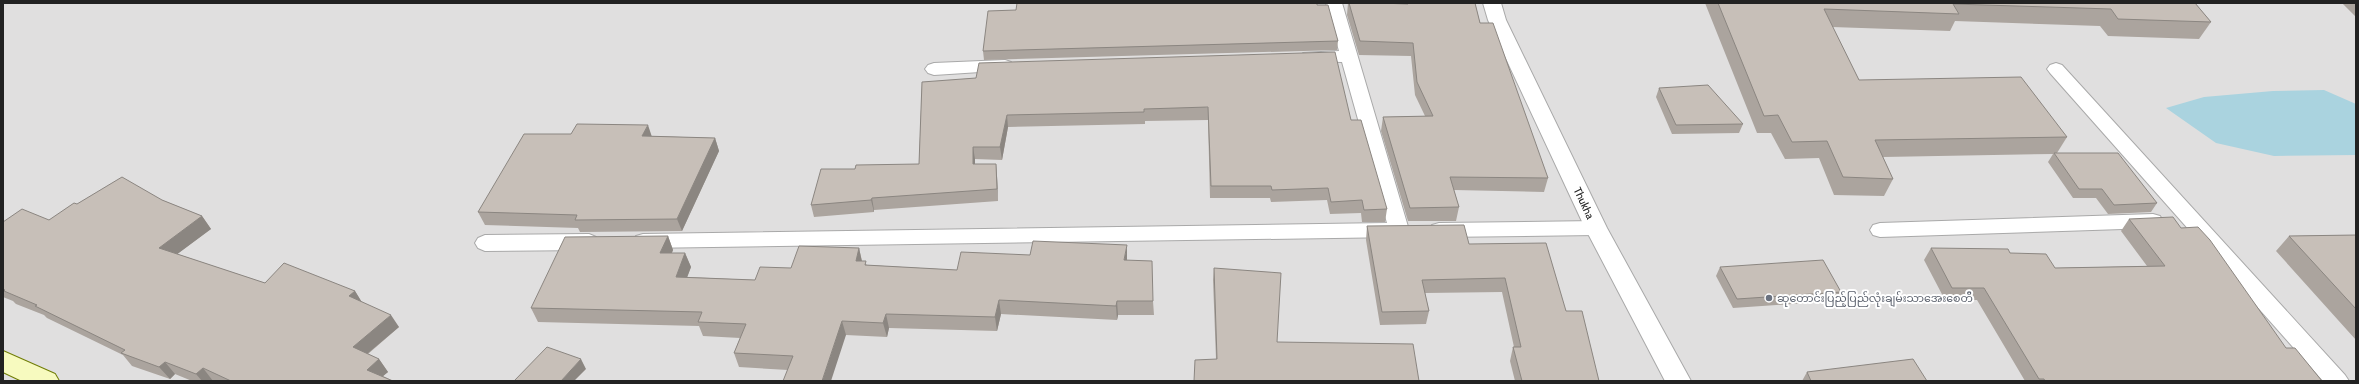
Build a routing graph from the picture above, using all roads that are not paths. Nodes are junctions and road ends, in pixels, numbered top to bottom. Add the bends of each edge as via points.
1 (1334, 3) edge
2 (1494, 12) edge
3 (1349, 56) junction
4 (1293, 58) edge
5 (1022, 66) edge
6 (934, 68) dead end
7 (2056, 69) dead end
8 (2191, 220) junction
9 (1596, 228) junction
10 (1412, 230) junction
11 (1880, 230) dead end
12 (485, 244) dead end
13 (14, 371) edge
14 (46, 381) edge
15 (1678, 381) edge
16 (2337, 381) edge

1 - 3 lane
2 - 9 street, Thukha
3 - 4 lane
3 - 10 lane
5 - 6 lane
7 - 8 lane
8 - 11 lane
8 - 16 lane
9 - 10 lane
9 - 15 street, Thukha
10 - 12 lane
13 - 14 main road

